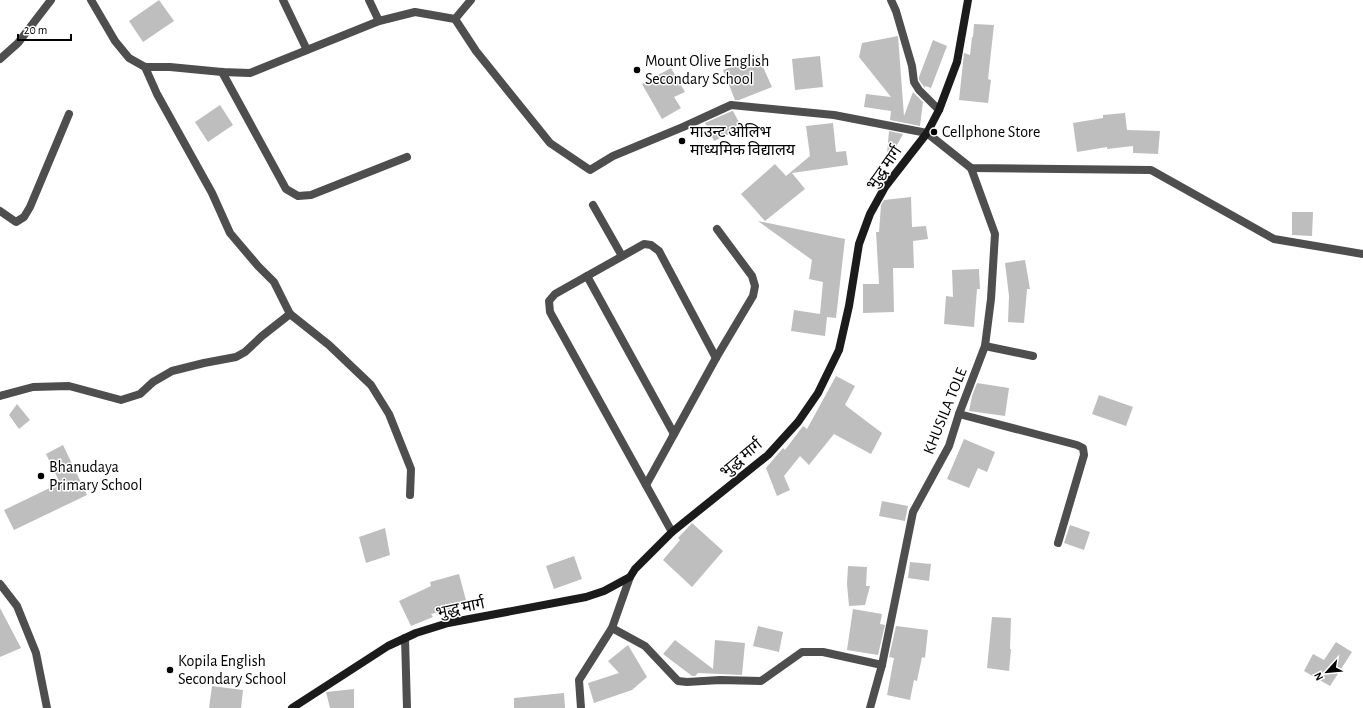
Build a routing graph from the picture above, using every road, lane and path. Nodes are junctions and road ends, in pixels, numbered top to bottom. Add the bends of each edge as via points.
1 (51, 0) edge
2 (91, 0) edge
3 (283, 0) edge
4 (369, 0) edge
5 (471, 0) edge
6 (891, 0) edge
7 (968, 0) edge
8 (455, 19) junction
9 (379, 21) junction
10 (307, 50) junction
11 (0, 59) edge
12 (145, 67) junction
13 (222, 72) junction
14 (939, 110) junction
15 (69, 114) dead end
16 (927, 133) junction
17 (407, 157) dead end
18 (971, 168) junction
19 (593, 205) dead end
20 (0, 212) edge
21 (717, 229) dead end
22 (1363, 254) edge
23 (622, 256) junction
24 (587, 276) junction
25 (290, 314) junction
26 (985, 346) junction
27 (1033, 356) dead end
28 (716, 358) junction
29 (0, 396) edge
30 (959, 414) junction
31 (674, 434) junction
32 (646, 485) junction
33 (410, 495) dead end
34 (672, 532) junction
35 (1058, 543) dead end
36 (630, 577) junction
37 (0, 584) edge
38 (612, 628) junction
39 (405, 638) junction
40 (882, 665) junction
41 (47, 708) edge
42 (292, 708) edge
43 (407, 708) edge
44 (581, 708) edge
45 (870, 708) edge

1 - 11 street via 18,43
2 - 12 street via 115,41 129,58
3 - 10 street
4 - 9 street
5 - 8 street
6 - 14 street via 908,52 914,82
7 - 14 street, भुद्ध मार्ग via 957,62
8 - 9 street via 414,12
8 - 16 street via 476,50 550,143 590,170 613,156 731,105 834,115
9 - 10 street
10 - 13 street via 250,73
12 - 13 street
12 - 25 street via 157,94 212,193 230,233 274,282
13 - 17 street via 286,189 298,196 311,195
14 - 16 street, भुद्ध मार्ग
15 - 20 street via 24,217 16,222
16 - 18 street
16 - 34 street, भुद्ध मार्ग via 885,187 870,214 859,244 839,350 818,393 798,422 768,455
18 - 22 street via 1151,170 1274,238
18 - 26 street, KHUSILA TOLE via 995,234
19 - 23 street
21 - 28 street via 752,276 755,286 753,296
23 - 24 street
23 - 28 street via 644,244 652,245 659,251
24 - 31 street
24 - 32 street via 555,294 549,301 550,312
25 - 29 street via 236,357 172,372 152,382 140,394 120,400 69,386 33,387
25 - 33 street via 329,345 371,385 389,414 411,470
26 - 27 street
26 - 30 street, KHUSILA TOLE
28 - 31 street
30 - 35 street via 1083,448 1084,455
30 - 40 street, KHUSILA TOLE via 949,446 913,512
31 - 32 street
32 - 34 street
34 - 36 street, भुद्ध मार्ग
36 - 38 street
36 - 39 street, भुद्ध मार्ग via 586,597 448,623
37 - 41 street via 17,606 36,653
38 - 40 street via 645,646 678,681 761,681 802,652 823,652
38 - 44 street via 579,680
39 - 42 street, भुद्ध मार्ग via 388,646
39 - 43 street
40 - 45 street, KHUSILA TOLE

